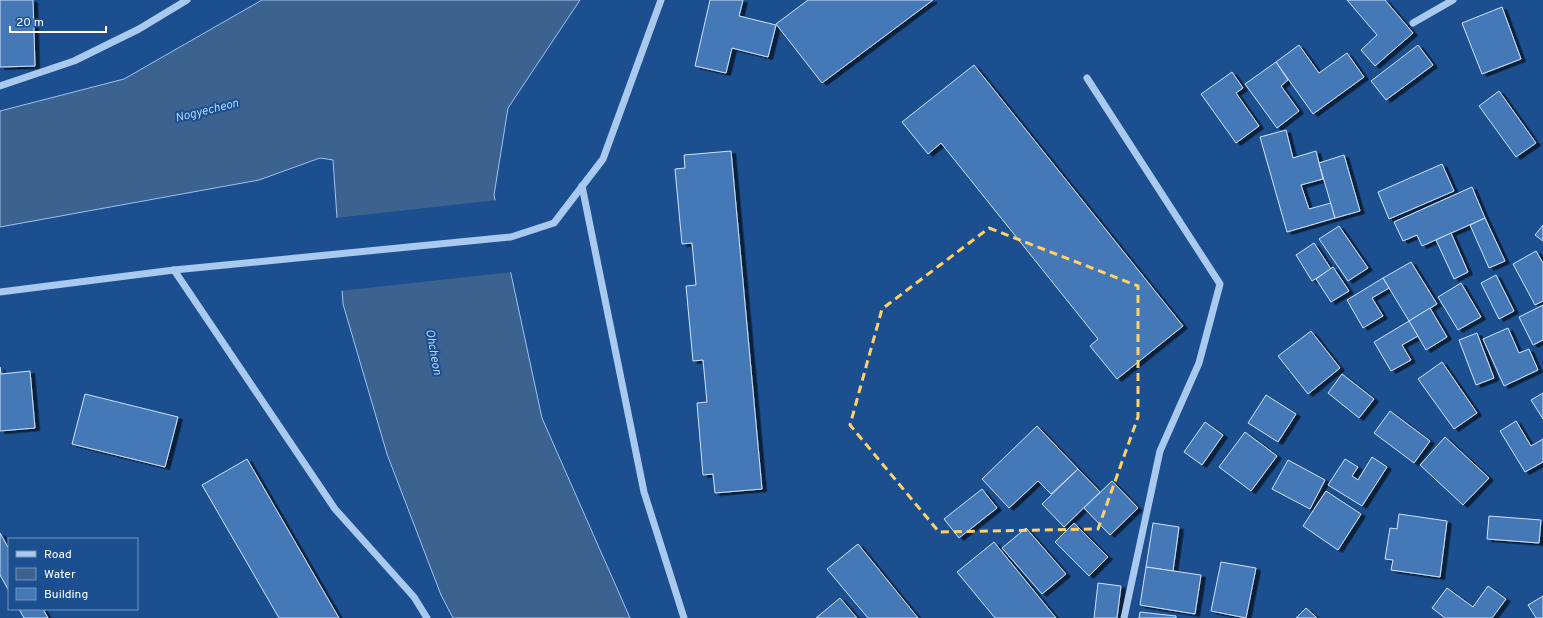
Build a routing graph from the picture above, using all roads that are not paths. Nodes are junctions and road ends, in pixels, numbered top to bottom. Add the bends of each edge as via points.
1 (187, 0) edge
2 (661, 0) edge
3 (1453, 0) edge
4 (1413, 23) dead end
5 (1087, 78) dead end
6 (0, 86) edge
7 (582, 186) junction
8 (174, 270) junction
9 (0, 292) edge
10 (427, 618) edge
11 (684, 618) edge
12 (1124, 618) edge

1 - 6 street via 140,29 74,61
2 - 7 street via 603,159
3 - 4 street
5 - 12 street via 1220,284 1199,363 1160,451
7 - 8 street via 554,223 511,237
7 - 11 street via 644,492
8 - 9 street
8 - 10 street via 335,509 414,597

